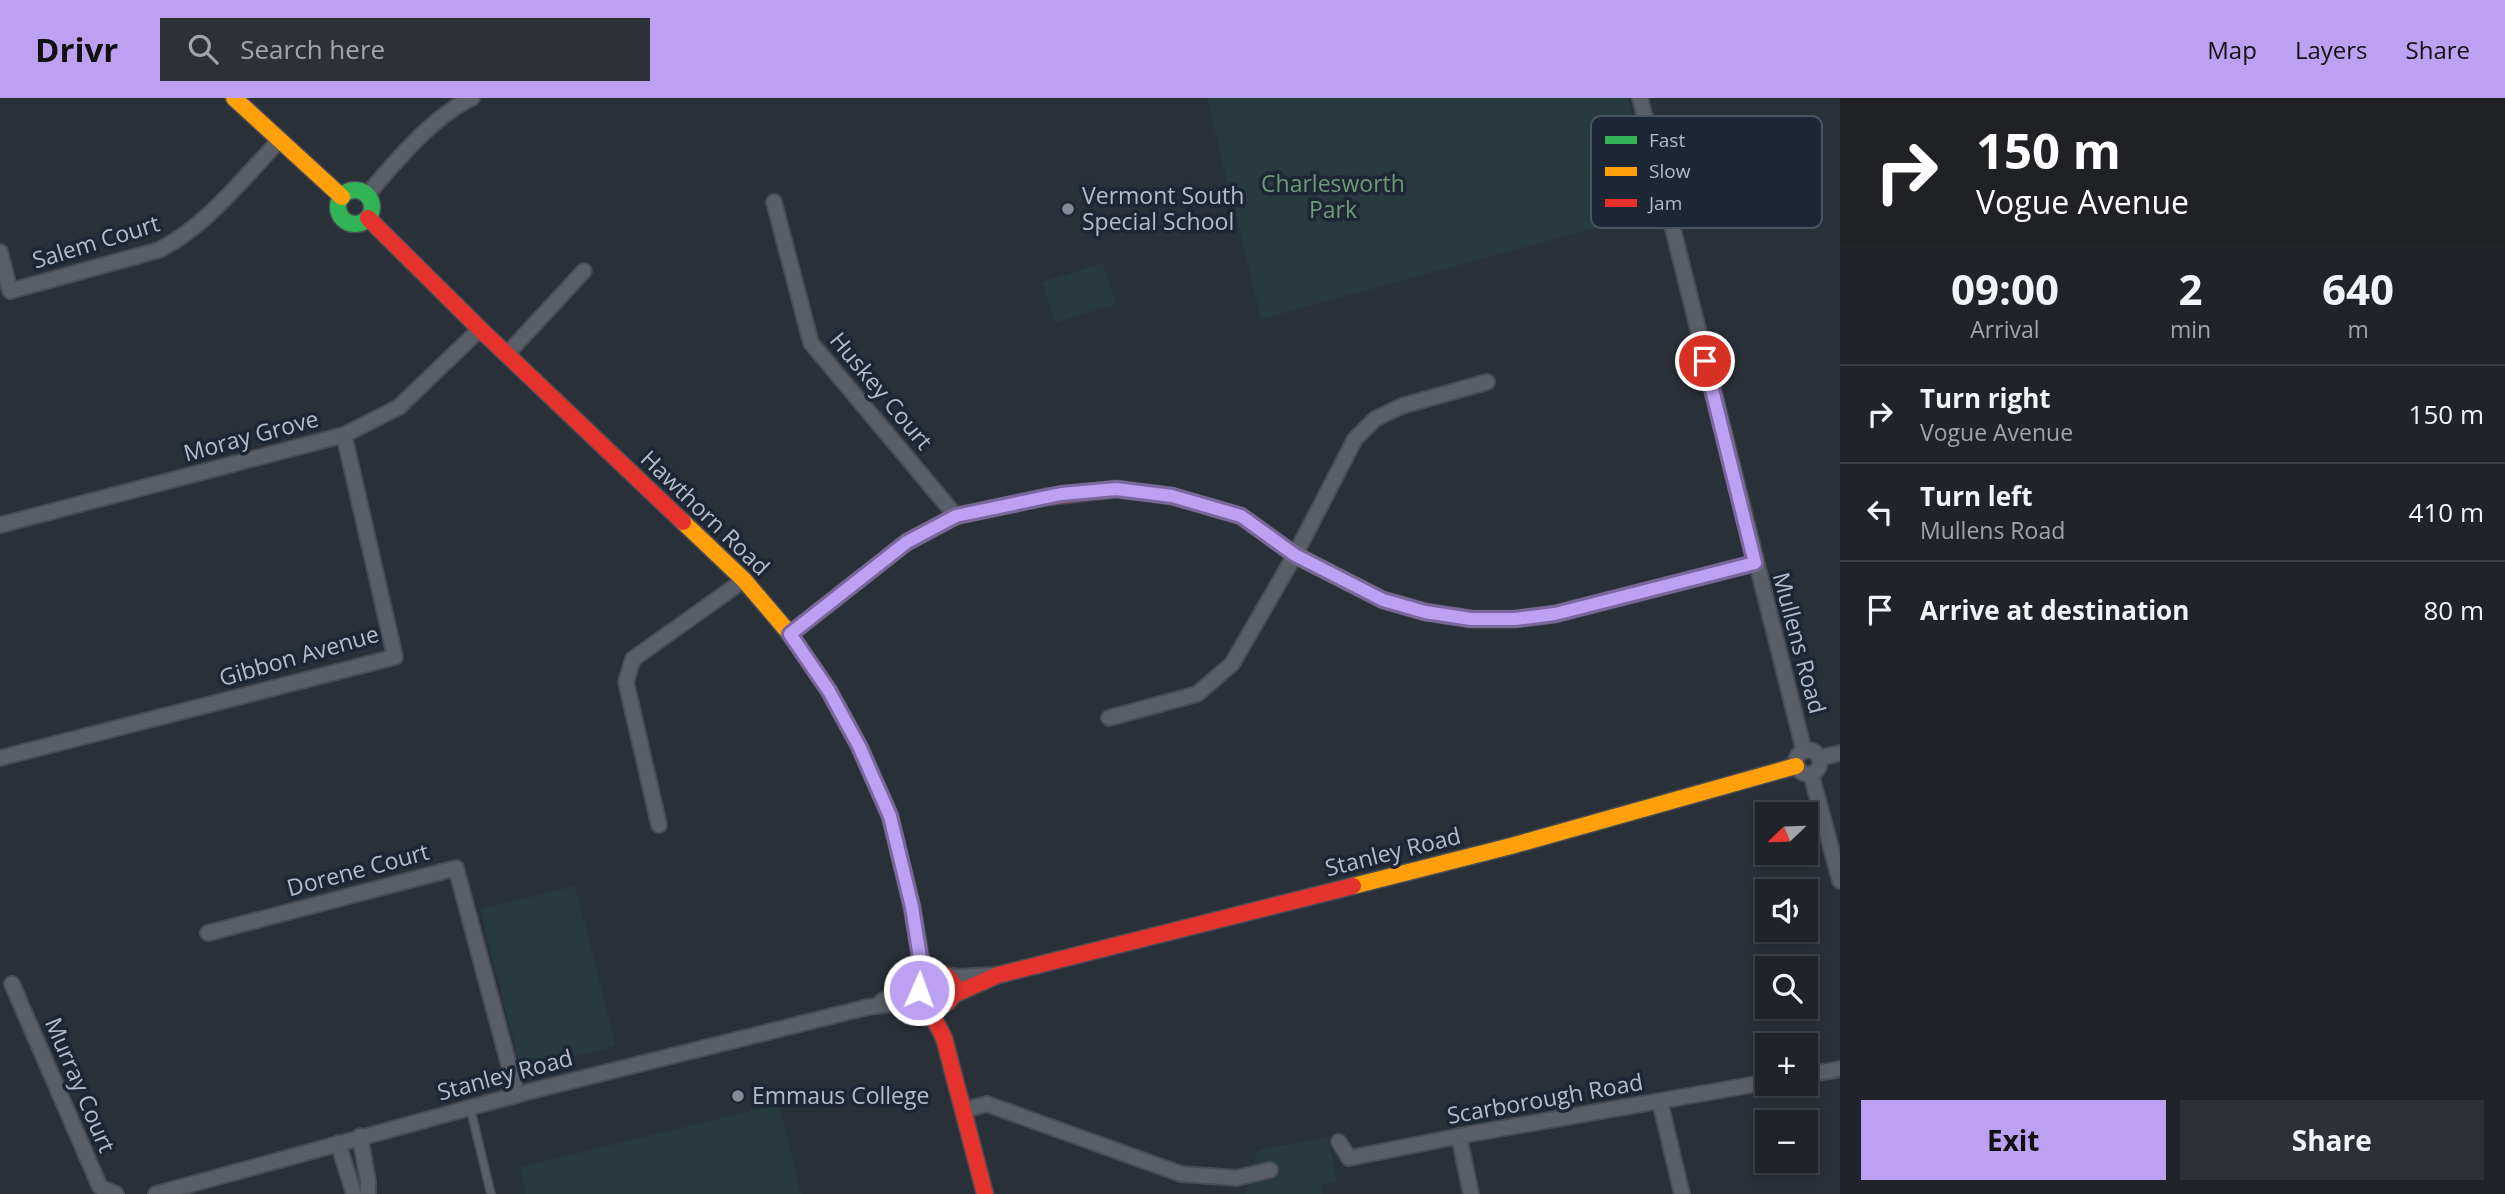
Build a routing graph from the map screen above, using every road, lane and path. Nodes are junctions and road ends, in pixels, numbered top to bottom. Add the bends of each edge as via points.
1 (234, 98) edge
2 (472, 98) edge
3 (1640, 98) edge
4 (1644, 116) edge
5 (279, 141) junction
6 (366, 195) junction
7 (342, 197) junction
8 (774, 202) dead end
9 (368, 218) junction
10 (1672, 228) edge
11 (0, 252) edge
12 (584, 271) dead end
13 (480, 329) junction
14 (507, 354) junction
15 (1488, 382) dead end
16 (344, 435) junction
17 (956, 516) junction
18 (0, 525) edge
19 (1295, 555) junction
20 (1755, 563) junction
21 (744, 580) junction
22 (790, 634) junction
23 (1109, 718) dead end
24 (1804, 751) junction
25 (1840, 753) edge
26 (0, 758) edge
27 (1819, 758) junction
28 (1796, 766) junction
29 (1811, 774) junction
30 (659, 825) dead end
31 (1840, 881) edge
32 (912, 907) junction
33 (208, 933) dead end
34 (947, 974) junction
35 (998, 975) junction
36 (923, 978) junction
37 (12, 984) dead end
38 (955, 995) junction
39 (927, 1004) junction
40 (868, 1007) junction
41 (1840, 1069) edge
42 (954, 1070) junction
43 (1818, 1073) edge
44 (1755, 1084) edge
45 (517, 1094) junction
46 (1660, 1102) junction
47 (470, 1107) junction
48 (964, 1110) junction
49 (359, 1136) junction
50 (1459, 1136) junction
51 (1339, 1142) dead end
52 (338, 1143) junction
53 (1270, 1170) dead end
54 (1237, 1178) junction
55 (116, 1194) edge
56 (156, 1194) edge
57 (354, 1194) edge
58 (368, 1194) edge
59 (491, 1194) edge
60 (985, 1194) edge
61 (1235, 1194) edge
62 (1471, 1194) edge
63 (1682, 1194) edge

1 - 5 street
2 - 6 street via 428,130
3 - 4 street, Mullens Road
5 - 7 street
5 - 11 street, Salem Court via 199,224 159,250 10,291
6 - 7 street via 356,190
6 - 9 street via 372,208
7 - 9 street via 343,219 353,224
8 - 17 street, Huskey Court via 811,343
9 - 13 street, Hawthorn Road
10 - 20 street, Mullens Road
12 - 14 street
13 - 14 street, Hawthorn Road
13 - 16 street, Moray Grove via 398,407
14 - 21 street, Hawthorn Road
15 - 19 street via 1402,406 1375,419 1355,439
16 - 18 street, Moray Grove
16 - 26 street, Gibbon Avenue via 395,657
17 - 19 street via 1061,494 1116,489 1172,496 1241,516
17 - 22 street via 907,542
19 - 20 street via 1383,600 1471,619 1555,614
19 - 23 street via 1224,672 1197,694
20 - 24 street, Mullens Road
21 - 22 street, Hawthorn Road
21 - 30 street via 634,659 626,682
22 - 32 street, Hawthorn Road via 859,746 890,816
24 - 27 street via 1813,751
24 - 28 street
25 - 27 street
27 - 29 street via 1818,768
28 - 29 street
28 - 35 street, Stanley Road via 1511,846
29 - 31 street
32 - 34 street, Hawthorn Road via 934,958
32 - 36 street, Hawthorn Road
33 - 45 street, Dorene Court via 456,869
34 - 35 street, Stanley Road
34 - 36 street via 935,971
34 - 38 street
35 - 38 street, Stanley Road
36 - 39 street via 919,990
36 - 40 street, Stanley Road
37 - 55 street, Murray Court via 100,1187
38 - 39 street via 941,1007
38 - 42 street via 951,1024
39 - 40 street, Stanley Road
39 - 42 street
40 - 45 street, Stanley Road
41 - 43 street
42 - 48 street
44 - 46 street, Scarborough Road
45 - 47 street, Stanley Road
46 - 50 street, Scarborough Road
46 - 63 street
47 - 49 street, Stanley Road
47 - 59 lane
48 - 54 street via 987,1104 1181,1174
48 - 60 street
49 - 52 street, Stanley Road
49 - 58 street
50 - 51 street, Scarborough Road via 1349,1158
50 - 62 street
52 - 56 street, Stanley Road
52 - 57 street
53 - 54 street
54 - 61 street

